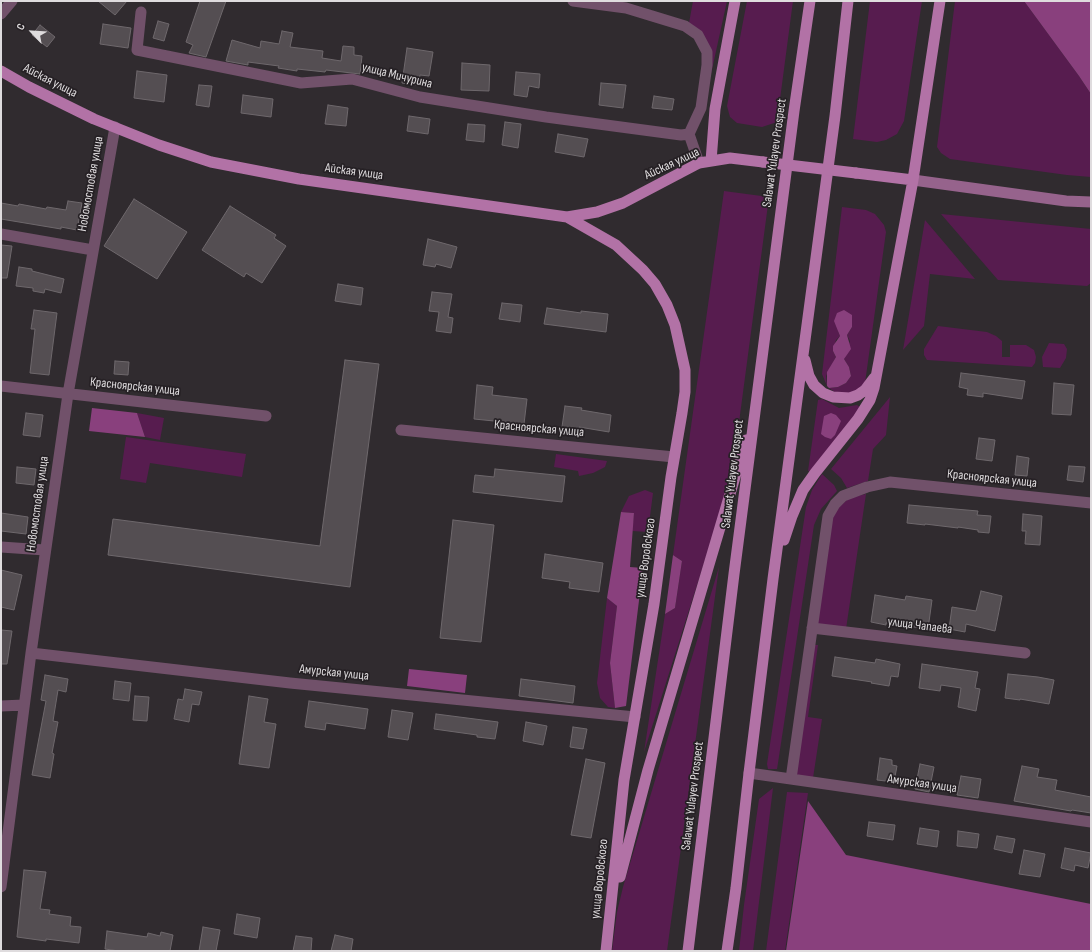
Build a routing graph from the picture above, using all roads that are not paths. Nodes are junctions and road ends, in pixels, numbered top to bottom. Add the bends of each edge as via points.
1 (12, 1) edge
2 (573, 1) edge
3 (735, 1) edge
4 (810, 1) edge
5 (848, 1) edge
6 (940, 1) edge
7 (141, 12) dead end
8 (1, 14) edge
9 (1, 71) edge
10 (115, 127) junction
11 (689, 134) junction
12 (711, 161) junction
13 (699, 163) junction
14 (913, 180) junction
15 (1091, 202) edge
16 (567, 217) junction
17 (1, 234) edge
18 (93, 250) junction
19 (804, 352) junction
20 (878, 371) junction
21 (1, 386) edge
22 (758, 386) junction
23 (68, 394) junction
24 (266, 416) dead end
25 (401, 430) dead end
26 (674, 456) junction
27 (1091, 503) edge
28 (1, 547) edge
29 (45, 550) junction
30 (775, 566) junction
31 (812, 628) junction
32 (31, 653) junction
33 (1025, 653) dead end
34 (24, 705) junction
35 (1, 706) edge
36 (635, 717) junction
37 (749, 773) junction
38 (791, 779) junction
39 (1091, 822) edge
40 (1, 887) edge
41 (612, 904) junction
42 (606, 951) edge
43 (688, 951) edge
44 (727, 951) edge

1 - 8 street
2 - 11 street via 626,8 685,26 698,35 707,52 707,65 701,108
3 - 12 main road via 715,109
4 - 22 main road, Salawat Yulayev Prospect
5 - 19 main road
6 - 14 main road
7 - 11 street, улица Мичурина via 137,50 301,83 352,79 428,99 546,117
9 - 10 main road, Айская улица via 34,90
10 - 16 main road, Айская улица via 211,162 270,174
10 - 18 street, Новомостовая улица
11 - 13 street
12 - 13 main road, Айская улица
12 - 14 main road, Айская улица, bridge via 730,158
13 - 16 main road, Айская улица via 623,203 597,212
14 - 15 main road via 1066,201
14 - 20 main road
16 - 26 main road, улица Воровского via 616,244 632,258 655,284 667,305 675,325 685,370
17 - 18 street
18 - 23 street, Новомостовая улица
19 - 20 main road via 809,376 814,385 833,397 850,398 858,395 871,383
19 - 30 main road
20 - 30 main road via 864,410 803,490
21 - 23 street, Красноярская улица
22 - 41 main road via 735,479 648,770
22 - 43 main road, Salawat Yulayev Prospect
23 - 24 street, Красноярская улица
23 - 29 street, Новомостовая улица
25 - 26 street, Красноярская улица
26 - 36 main road, улица Воровского via 654,604
27 - 31 street, Красноярская улица via 890,482 843,496 828,516
28 - 29 street
29 - 32 street, Новомостовая улица
30 - 37 main road
31 - 33 street, улица Чапаева
31 - 38 street, Красноярская улица
32 - 34 street, Новомостовая улица
32 - 36 street, Амурская улица via 290,683
34 - 35 street
34 - 40 street, Новомостовая улица
36 - 41 main road, улица Воровского via 624,780
37 - 38 street, Амурская улица
37 - 44 main road
38 - 39 street, Амурская улица
41 - 42 main road, улица Воровского

